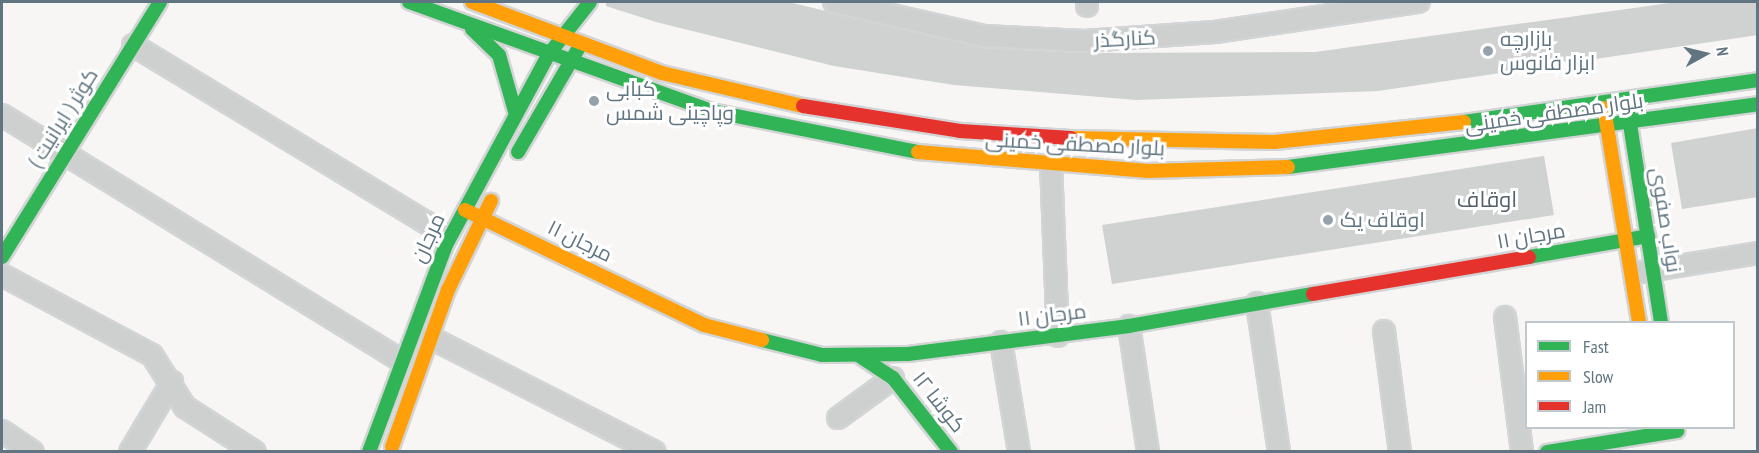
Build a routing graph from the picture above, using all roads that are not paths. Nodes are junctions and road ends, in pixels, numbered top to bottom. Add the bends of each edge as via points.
1 (160, 2) edge
2 (409, 2) edge
3 (472, 2) edge
4 (834, 2) edge
5 (1419, 2) edge
6 (589, 5) edge
7 (466, 24) junction
8 (561, 34) junction
9 (581, 42) junction
10 (133, 45) junction
11 (549, 54) junction
12 (570, 62) junction
13 (1758, 80) edge
14 (1627, 100) junction
15 (1604, 104) junction
16 (1758, 104) edge
17 (2, 115) edge
18 (516, 115) junction
19 (1630, 124) junction
20 (1607, 127) junction
21 (66, 154) junction
22 (1051, 164) junction
23 (509, 168) dead end
24 (499, 188) dead end
25 (465, 210) junction
26 (483, 217) junction
27 (433, 227) dead end
28 (1648, 236) junction
29 (1627, 241) junction
30 (1758, 253) edge
31 (2, 257) edge
32 (1653, 270) junction
33 (1632, 274) junction
34 (2, 275) edge
35 (1257, 303) junction
36 (1505, 317) dead end
37 (1639, 321) edge
38 (1661, 321) edge
39 (1129, 326) junction
40 (1384, 331) dead end
41 (1058, 336) junction
42 (431, 338) junction
43 (1001, 342) junction
44 (858, 355) junction
45 (401, 360) junction
46 (893, 378) junction
47 (172, 382) junction
48 (838, 418) dead end
49 (1676, 429) edge
50 (2, 431) edge
51 (1655, 431) edge
52 (1578, 449) edge
53 (33, 452) edge
54 (130, 452) edge
55 (255, 452) edge
56 (369, 452) edge
57 (390, 452) edge
58 (655, 452) edge
59 (951, 452) edge
60 (1019, 452) edge
61 (1148, 452) edge
62 (1279, 452) edge
63 (1400, 452) edge
64 (1522, 452) edge
65 (1547, 452) edge
66 (1658, 452) edge
67 (1680, 452) edge

1 - 10 street, کوثر ( ایرانیت )
2 - 7 street, بلوار مصطفی خمینی
3 - 8 street, بلوار مصطفی خمینی
4 - 5 street, کنارگذر via 984,36 1084,41 1215,32
6 - 8 street, مرجان
6 - 9 street
7 - 11 street, بلوار مصطفی خمینی
7 - 18 street via 499,56
8 - 9 street, بلوار مصطفی خمینی
8 - 11 street, مرجان
9 - 12 street
9 - 15 street, بلوار مصطفی خمینی via 662,73 814,108 960,131 1131,142 1274,142
10 - 21 street, کوثر ( ایرانیت )
10 - 27 street
11 - 12 street, بلوار مصطفی خمینی
11 - 18 street, مرجان
12 - 22 street, بلوار مصطفی خمینی via 711,111 874,147
12 - 23 street
13 - 14 street, بلوار مصطفی خمینی
14 - 15 street, بلوار مصطفی خمینی
14 - 19 street, نواب صفوی
15 - 20 street, نواب صفوی
16 - 19 street, بلوار مصطفی خمینی
17 - 21 street
18 - 25 street, مرجان
19 - 20 street, بلوار مصطفی خمینی
19 - 28 street, نواب صفوی
20 - 22 street, بلوار مصطفی خمینی via 1276,169 1148,171
20 - 29 street, نواب صفوی
21 - 31 street, کوثر ( ایرانیت )
21 - 45 street
22 - 41 street
24 - 26 street, مرجان
25 - 26 street, مرجان ۱۱
25 - 45 street, مرجان
26 - 42 street, مرجان
26 - 44 street, مرجان ۱۱ via 704,325 822,355
28 - 29 street, مرجان ۱۱
28 - 32 street, نواب صفوی
29 - 33 street, نواب صفوی
29 - 35 street, مرجان ۱۱
30 - 32 street
32 - 33 street
32 - 38 street, نواب صفوی
33 - 37 street, نواب صفوی
34 - 47 street via 152,355
35 - 39 street, مرجان ۱۱
35 - 62 street
36 - 64 street
39 - 41 street, مرجان ۱۱
39 - 61 street
40 - 63 street
41 - 43 street, مرجان ۱۱
42 - 57 street, مرجان
42 - 58 street
43 - 44 street, مرجان ۱۱
43 - 60 street
44 - 46 street, کوشا ۱۲
45 - 56 street, مرجان
46 - 48 street
46 - 59 street, کوشا ۱۲
47 - 54 street
47 - 55 street via 185,407
49 - 51 street
49 - 67 street
50 - 53 street
51 - 52 street
51 - 66 street
52 - 65 street

